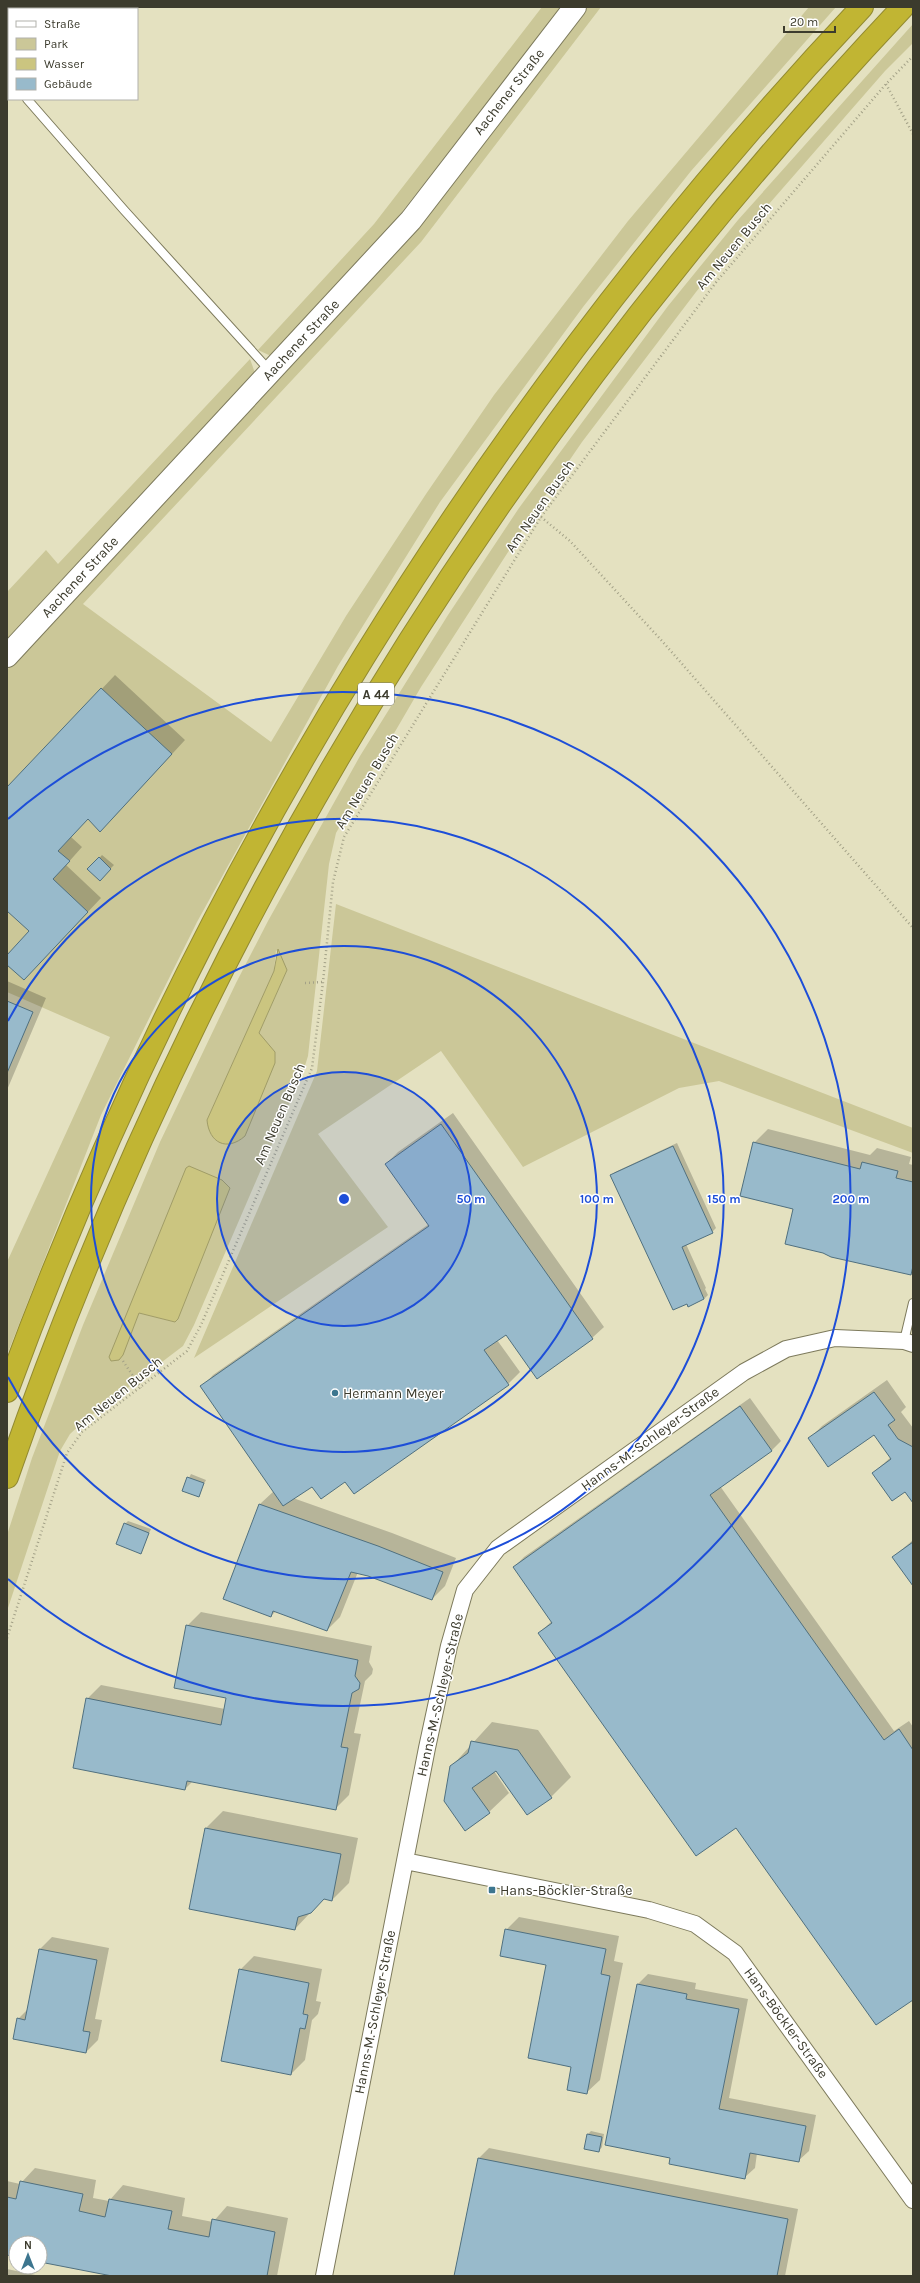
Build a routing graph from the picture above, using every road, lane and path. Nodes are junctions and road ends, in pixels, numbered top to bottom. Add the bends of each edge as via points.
1 (575, 7) edge
2 (862, 7) edge
3 (902, 7) edge
4 (913, 56) edge
5 (886, 84) junction
6 (28, 100) edge
7 (913, 134) edge
8 (271, 373) junction
9 (541, 517) junction
10 (7, 656) edge
11 (913, 928) edge
12 (323, 982) junction
13 (305, 983) dead end
14 (913, 1304) edge
15 (909, 1343) edge
16 (123, 1361) dead end
17 (141, 1388) junction
18 (7, 1391) edge
19 (7, 1477) edge
20 (7, 1638) edge
21 (405, 1861) junction
22 (912, 2194) edge
23 (324, 2276) edge

1 - 8 street, Aachener Straße via 411,220
2 - 18 highway, A 44 via 720,166 590,329 466,500 360,662 255,844 174,1001 69,1233
3 - 19 highway, A 44 via 764,160 626,330 484,525 383,681 259,898 156,1106 62,1328
4 - 5 path, Am Neuen Busch
5 - 7 path
5 - 9 path, Am Neuen Busch via 716,281
6 - 8 lane
8 - 10 street, Aachener Straße
9 - 11 path via 570,542 657,636
9 - 12 path, Am Neuen Busch via 344,837 333,882
12 - 13 path
12 - 17 path, Am Neuen Busch via 312,1068 201,1325 187,1351
14 - 15 lane
15 - 21 street, Hanns-M.-Schleyer-Straße via 836,1338 786,1349 744,1372 498,1548 466,1590 449,1646
16 - 17 path
17 - 20 path, Am Neuen Busch via 82,1432 67,1453
21 - 22 street, Hans-Böckler-Straße via 649,1910 695,1924 735,1953
21 - 23 street, Hanns-M.-Schleyer-Straße

